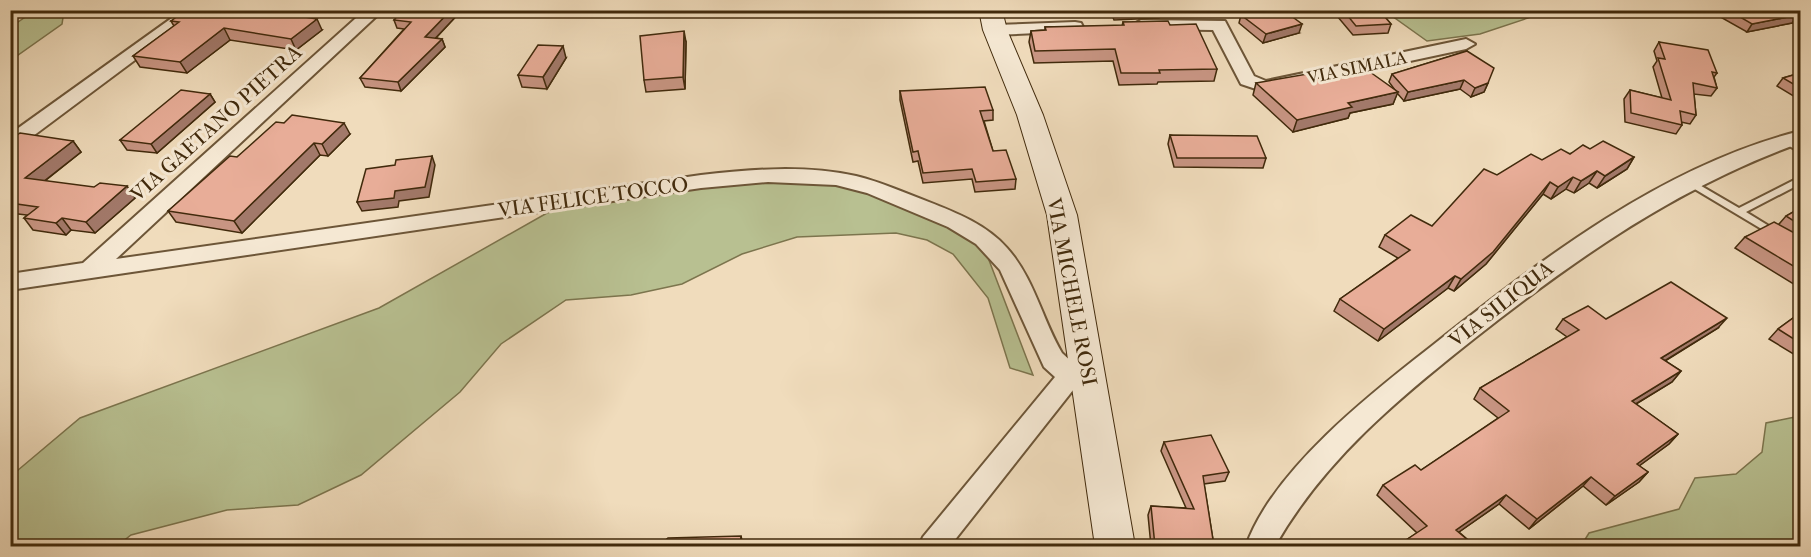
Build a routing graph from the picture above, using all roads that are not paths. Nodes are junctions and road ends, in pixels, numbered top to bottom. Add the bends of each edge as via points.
1 (194, 10) edge
2 (375, 10) edge
3 (993, 20) edge
4 (1125, 26) edge
5 (1089, 27) edge
6 (1466, 44) dead end
7 (1796, 142) edge
8 (10, 144) edge
9 (1800, 180) edge
10 (1688, 182) junction
11 (1739, 212) junction
12 (1800, 249) edge
13 (90, 270) junction
14 (10, 282) edge
15 (1081, 377) junction
16 (933, 546) edge
17 (1115, 546) edge
18 (1260, 546) edge

1 - 8 street
2 - 13 street, VIA GAETANO PIETRA
3 - 5 street
3 - 15 street, VIA MICHELE ROSI via 1030,115 1062,215
4 - 6 street, VIA SIMALA via 1219,25 1247,80 1265,87
7 - 10 street, VIA SILIQUA
9 - 11 lane
10 - 11 lane
10 - 18 street, VIA SILIQUA via 1625,216 1545,270 1366,412 1301,479
11 - 12 lane
13 - 14 street, VIA FELICE TOCCO
13 - 15 street, VIA FELICE TOCCO via 680,184 760,177 823,178 871,188 945,217 984,239 1010,269 1053,360
15 - 16 street
15 - 17 street, VIA MICHELE ROSI

